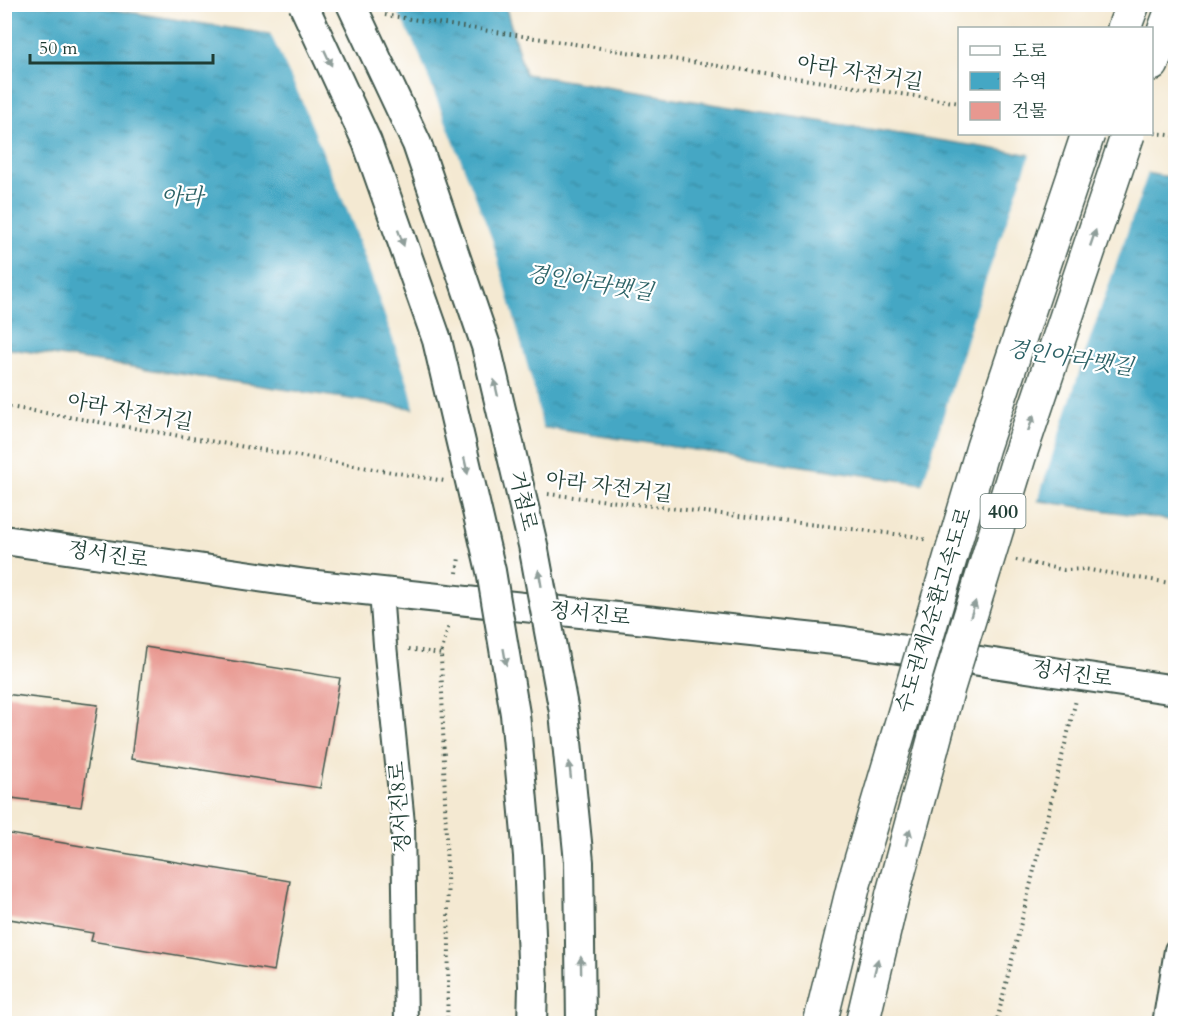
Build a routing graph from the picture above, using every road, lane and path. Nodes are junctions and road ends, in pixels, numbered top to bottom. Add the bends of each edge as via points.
1 (303, 4) edge
2 (1133, 4) edge
3 (1174, 4) edge
4 (364, 9) edge
5 (1124, 27) edge
6 (1153, 61) edge
7 (958, 103) edge
8 (1153, 132) edge
9 (1088, 135) edge
10 (1128, 135) edge
11 (1176, 136) edge
12 (4, 406) edge
13 (446, 481) dead end
14 (540, 493) dead end
15 (4, 540) edge
16 (935, 542) dead end
17 (1014, 559) dead end
18 (1176, 584) edge
19 (381, 592) junction
20 (450, 619) dead end
21 (385, 645) junction
22 (441, 654) junction
23 (1082, 676) junction
24 (1176, 690) edge
25 (1176, 950) edge
26 (406, 1023) edge
27 (447, 1023) edge
28 (531, 1023) edge
29 (581, 1023) edge
30 (820, 1023) edge
31 (862, 1023) edge
32 (996, 1023) edge
33 (1164, 1023) edge

1 -> 28 street, bridge via 366,141 437,340 491,571 514,714 527,844
2 - 5 highway
3 - 6 highway
4 - 7 path, 아라 자전거길
29 -> 4 street, 거첨로, bridge via 578,850 564,712 533,545 486,346 417,144
8 - 11 path
9 - 30 highway, 수도권제2순환고속도로 / 400, bridge via 983,447 854,884
31 -> 10 highway, 수도권제2순환고속도로 / 400, bridge via 948,688 1019,457
12 - 13 path, 아라 자전거길
14 - 16 path, 아라 자전거길 via 912,536
15 - 19 street, 정서진로
17 - 18 path via 1064,570 1084,569
19 - 21 street, 정서진8로
19 - 23 street, 정서진로 via 843,641
20 - 22 path
21 - 22 path
21 - 26 street, 정서진8로 via 403,823
22 - 27 path via 449,947
23 - 24 street, 정서진로
23 - 32 path
25 - 33 street

